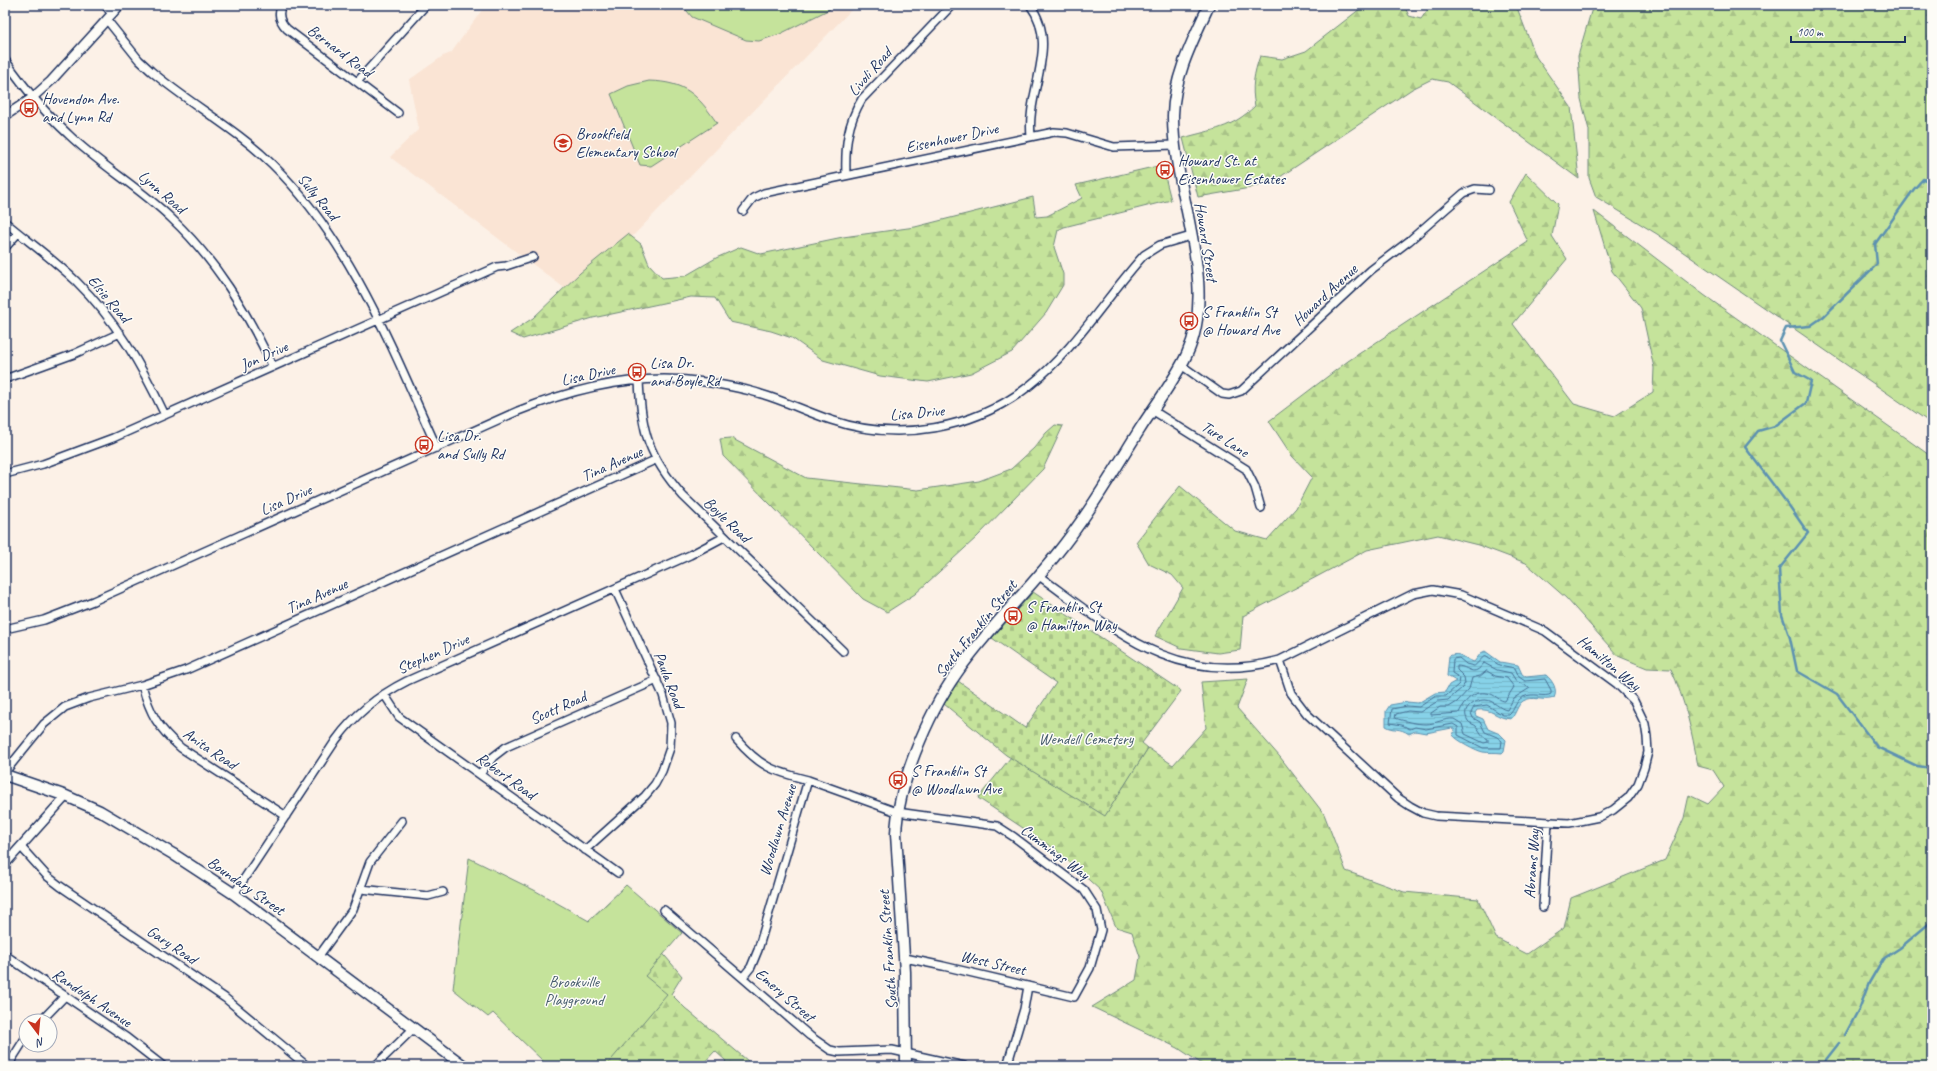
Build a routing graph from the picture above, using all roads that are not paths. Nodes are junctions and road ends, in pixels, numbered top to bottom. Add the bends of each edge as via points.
1 (105, 5) edge
2 (120, 5) edge
3 (282, 5) edge
4 (426, 5) edge
5 (952, 5) edge
6 (1030, 5) edge
7 (1209, 5) edge
8 (110, 17) junction
9 (5, 60) edge
10 (358, 82) junction
11 (32, 98) junction
12 (398, 113) dead end
13 (5, 116) edge
14 (1031, 136) junction
15 (1175, 145) junction
16 (846, 175) junction
17 (1489, 190) dead end
18 (742, 210) dead end
19 (5, 222) edge
20 (18, 233) junction
21 (1191, 236) junction
22 (5, 248) edge
23 (533, 257) dead end
24 (378, 320) junction
25 (120, 333) junction
26 (1190, 346) joint
27 (1181, 365) junction
28 (274, 367) junction
29 (5, 379) edge
30 (640, 380) junction
31 (1152, 410) junction
32 (165, 415) junction
33 (437, 448) junction
34 (655, 460) junction
35 (5, 474) edge
36 (1261, 508) dead end
37 (724, 537) junction
38 (1039, 576) junction
39 (615, 589) junction
40 (5, 629) edge
41 (843, 651) dead end
42 (1280, 660) junction
43 (656, 680) junction
44 (142, 685) junction
45 (384, 694) junction
46 (736, 739) dead end
47 (5, 773) edge
48 (480, 774) junction
49 (808, 780) junction
50 (66, 796) junction
51 (897, 812) junction
52 (286, 816) junction
53 (402, 821) dead end
54 (1548, 822) junction
55 (21, 847) junction
56 (585, 850) junction
57 (5, 864) edge
58 (618, 874) dead end
59 (361, 889) junction
60 (443, 892) dead end
61 (234, 894) junction
62 (1543, 907) dead end
63 (664, 910) dead end
64 (5, 955) edge
65 (318, 957) junction
66 (905, 958) junction
67 (743, 977) junction
68 (1028, 986) junction
69 (65, 996) junction
70 (1074, 997) joint
71 (49, 1013) edge
72 (414, 1028) junction
73 (18, 1050) edge
74 (907, 1052) junction
75 (10, 1066) edge
76 (163, 1066) edge
77 (307, 1066) edge
78 (375, 1066) edge
79 (464, 1066) edge
80 (906, 1066) edge
81 (964, 1066) edge
82 (1007, 1066) edge

1 - 8 street, Sully Road
2 - 8 street
3 - 10 street, Bernard Road via 279,17 282,24
4 - 10 street
5 - 16 street, Livoli Road via 862,99 854,112 847,136
6 - 14 street via 1041,24 1043,35 1043,51 1030,113
7 - 15 main road, Howard Street via 1186,56 1174,95
8 - 11 street
8 - 24 street, Sully Road via 139,60 236,134 287,180 342,251
9 - 11 street, Lynn Road
10 - 12 street, Bernard Road
11 - 13 street
11 - 28 street, Lynn Road via 68,134 150,199 191,238 219,272 241,305
14 - 15 street, Eisenhower Drive via 1054,132 1067,133 1114,147
14 - 16 street, Eisenhower Drive
15 - 21 main road, Howard Street
16 - 18 street, Eisenhower Drive via 764,193 753,198
17 - 27 street, Howard Avenue via 1475,189 1464,193 1371,270 1240,391 1229,395 1222,394
19 - 20 street, Elsie Road
20 - 22 street
20 - 25 street, Elsie Road via 77,282
21 - 26 main road, Howard Street via 1198,306 1196,327
21 - 30 street, Lisa Drive via 1160,245 1144,255 1060,357 1029,386 996,407 953,424 916,430 875,430 831,420 742,388 684,380
23 - 24 street, Jon Drive via 498,267
24 - 28 street, Jon Drive
24 - 33 street, Sully Road
25 - 29 street via 74,354
25 - 32 street, Elsie Road via 141,365
26 - 27 main road, South Franklin Street
27 - 31 main road, South Franklin Street
28 - 32 street, Jon Drive
30 - 33 street, Lisa Drive via 566,393
30 - 34 street, Boyle Road via 644,426
31 - 36 street, Ture Lane via 1246,469
31 - 38 main road, South Franklin Street via 1079,524
32 - 35 street, Jon Drive via 77,452
33 - 40 street, Lisa Drive via 93,601 44,620
34 - 37 street, Boyle Road via 683,496
34 - 44 street, Tina Avenue via 186,670
37 - 39 street, Stephen Drive via 706,548
37 - 41 street, Boyle Road
38 - 42 street, Hamilton Way via 1131,640 1163,656 1206,667 1230,668
38 - 51 main road, South Franklin Street via 968,658 945,691 909,768
39 - 43 street, Paula Road
39 - 45 street, Stephen Drive via 407,681
42 - 54 street, Hamilton Way via 1291,693 1307,714 1398,798 1410,806 1436,816
42 - 54 street, Hamilton Way via 1401,599 1426,590 1446,591 1468,598 1549,633 1617,684 1634,701 1645,724 1648,752 1638,784 1628,798 1614,810 1585,821
43 - 48 street, Scott Road via 506,747
43 - 56 street, Paula Road via 671,723 670,748 662,771 645,796
44 - 47 street, Tina Avenue via 89,698 65,707 44,724
44 - 52 street, Anita Road via 152,714 168,736 181,748
45 - 48 street, Robert Road via 399,717
45 - 52 street, Stephen Drive via 370,703 345,728
46 - 49 street via 746,751 775,772
47 - 50 main road, Boundary Street
48 - 56 street, Robert Road
49 - 51 street, Woodlawn Avenue
49 - 67 street, Woodlawn Avenue via 758,950 751,967
50 - 55 street
50 - 61 main road, Boundary Street via 121,823
51 - 66 main road, South Franklin Street via 897,863
51 - 70 street, Cummings Way via 997,826 1084,890 1097,910 1101,930 1090,968
52 - 61 street, Stephen Drive
53 - 59 street via 370,862
54 - 62 street, Abrams Way
55 - 57 street
55 - 77 street, Gary Road via 47,876 60,886 225,998
56 - 58 street, Robert Road
59 - 60 street via 428,896
59 - 65 street via 353,909
61 - 65 main road, Boundary Street
63 - 67 street, Emery Street
64 - 69 street, Randolph Avenue
65 - 72 main road, Boundary Street
66 - 68 street, West Street
66 - 74 main road, South Franklin Street
67 - 74 street, Emery Street via 810,1036 830,1050
68 - 70 street, West Street
68 - 82 street
69 - 71 street
69 - 76 street, Randolph Avenue
72 - 78 street
72 - 79 main road, Boundary Street
73 - 75 street
74 - 80 main road, South Franklin Street
74 - 81 street, Emery Street

